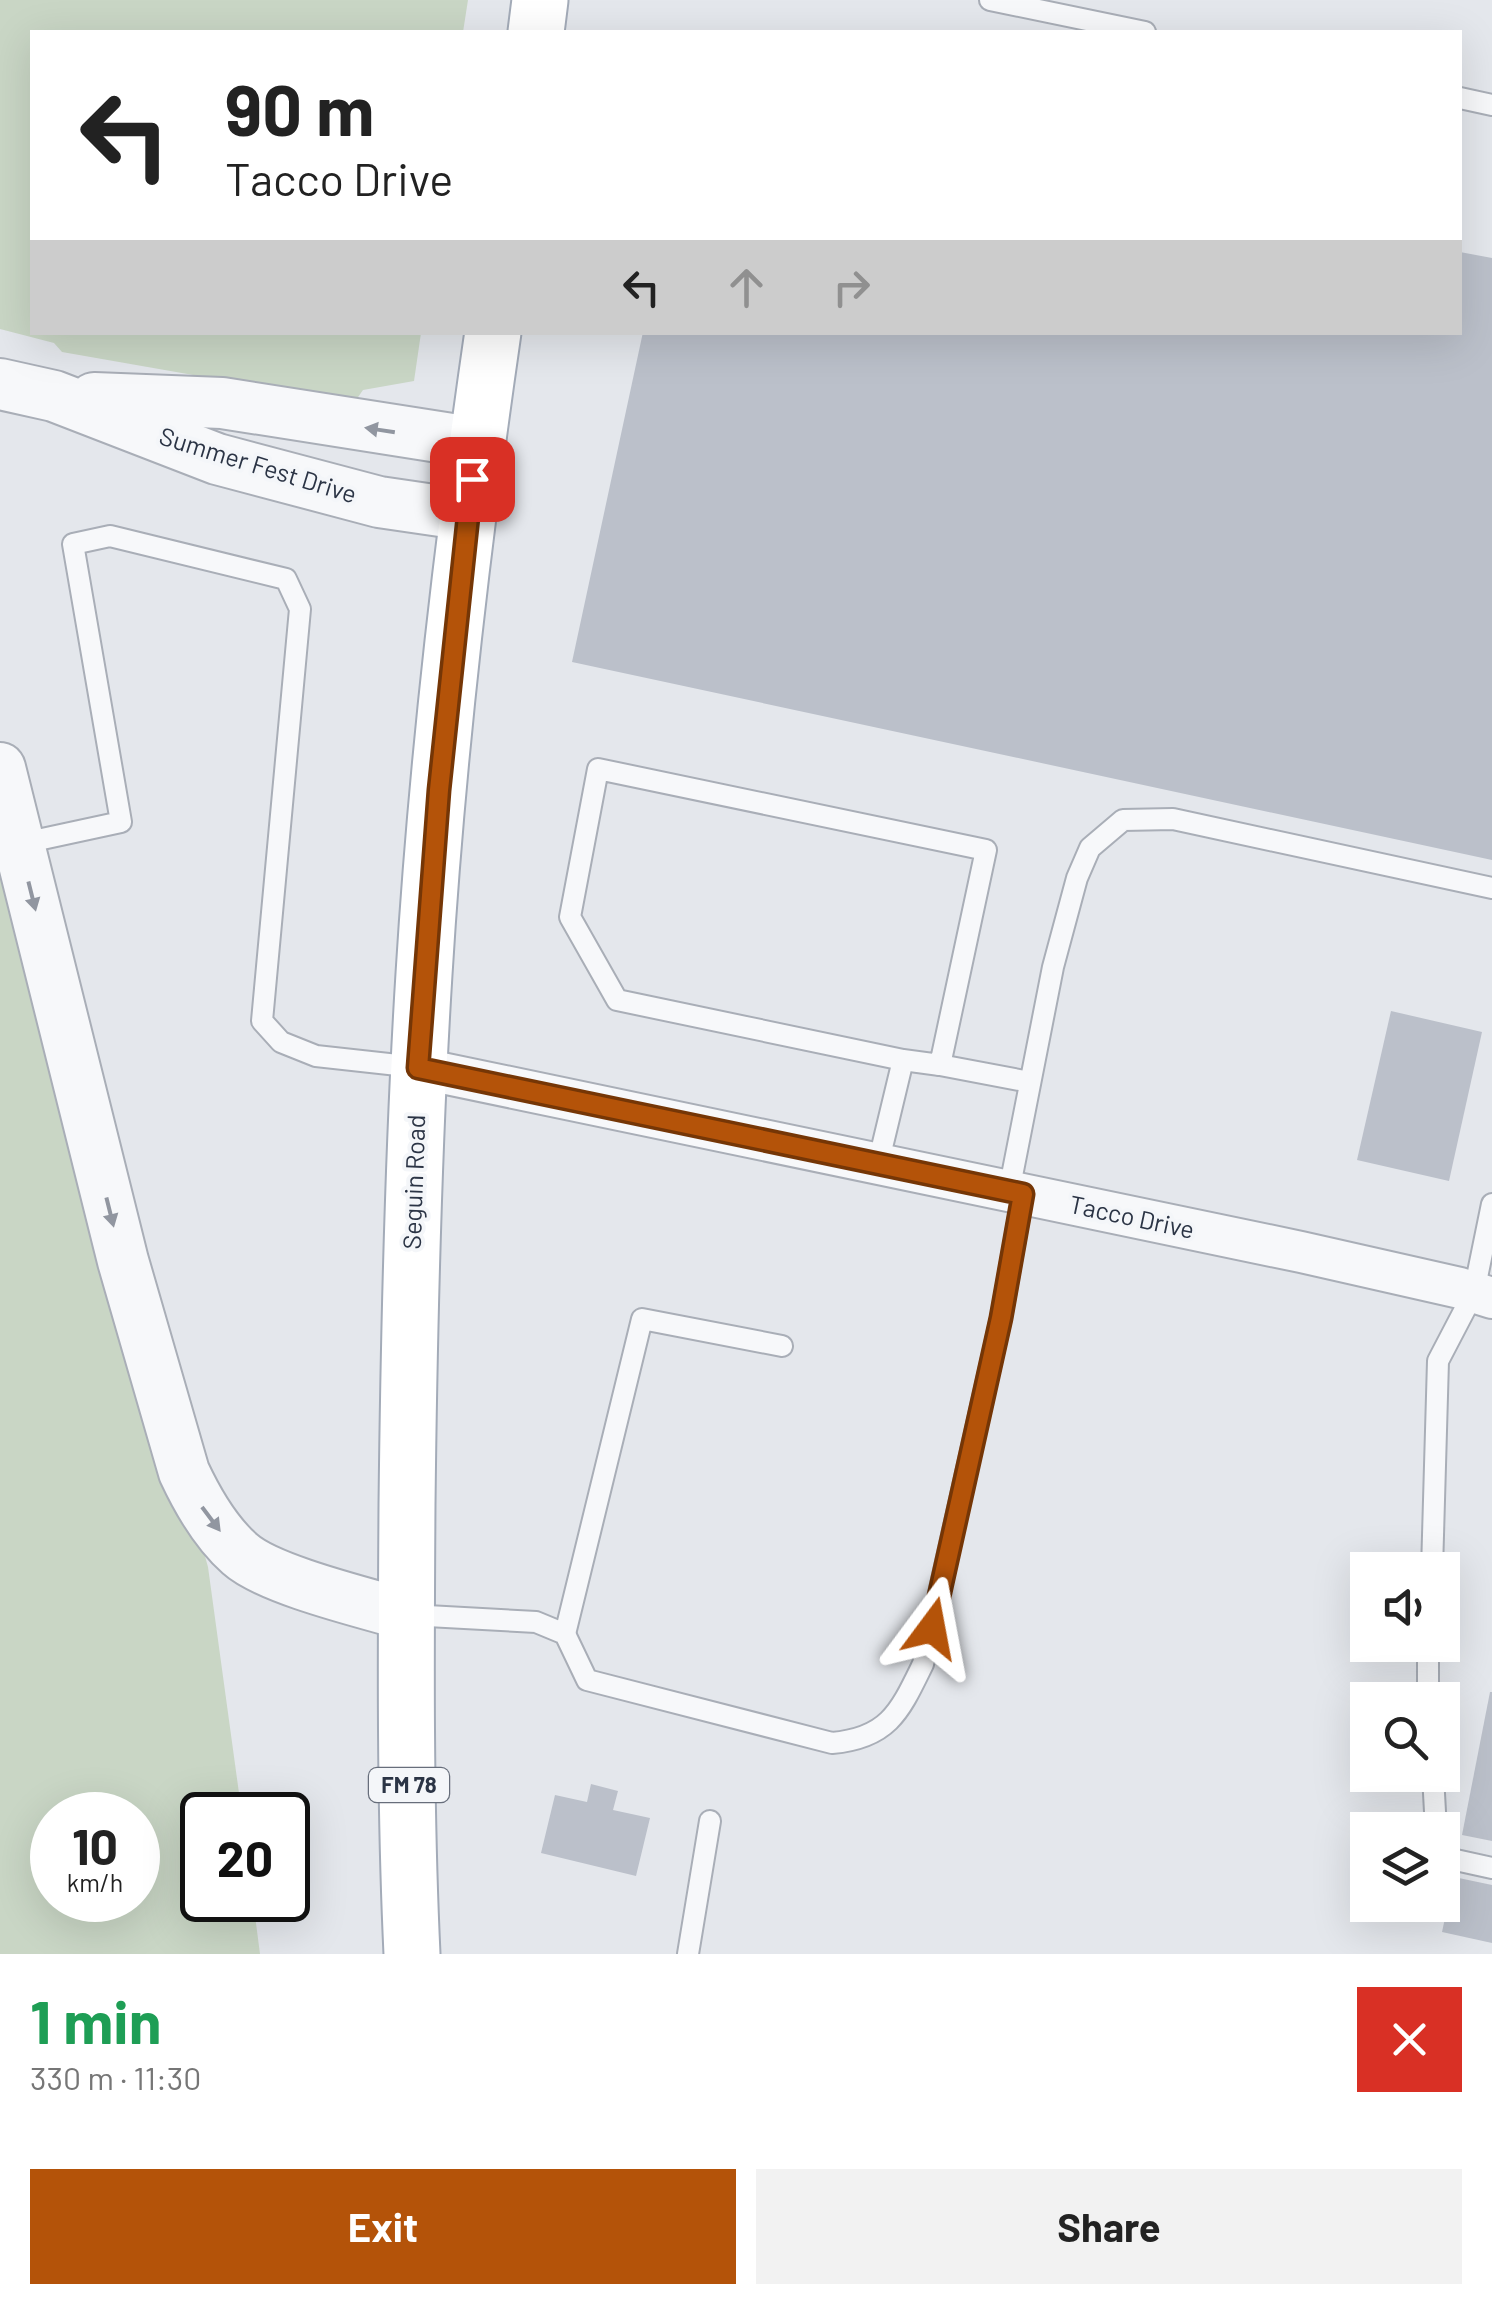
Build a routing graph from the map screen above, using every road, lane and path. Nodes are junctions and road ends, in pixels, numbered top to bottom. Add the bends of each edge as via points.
1 (540, 0) edge
2 (990, 0) edge
3 (536, 30) edge
4 (1135, 30) edge
5 (1462, 98) edge
6 (1492, 105) edge
7 (492, 335) edge
8 (0, 384) edge
9 (54, 396) junction
10 (476, 443) junction
11 (468, 515) junction
12 (0, 768) edge
13 (19, 844) junction
14 (1492, 888) edge
15 (903, 1060) junction
16 (940, 1064) junction
17 (418, 1068) junction
18 (1030, 1082) junction
19 (878, 1164) junction
20 (1016, 1193) junction
21 (1492, 1204) edge
22 (1483, 1296) edge
23 (782, 1346) dead end
24 (1433, 1552) edge
25 (406, 1615) junction
26 (565, 1634) junction
27 (710, 1821) dead end
28 (1460, 1860) edge
29 (1492, 1868) edge
30 (412, 1954) edge
31 (688, 1954) edge

1 - 3 main road
2 - 4 lane
5 - 6 lane
7 - 10 main road, Seguin Road / FM 78
8 - 9 street, Summer Fest Drive
10 -> 9 street, Summer Fest Drive via 222,402
9 - 11 street, Summer Fest Drive via 218,459 380,502
10 - 11 main road, Seguin Road / FM 78
11 - 17 main road, Seguin Road / FM 78
12 - 13 street
13 - 17 lane via 121,822 73,544 110,536 286,579 300,609 262,1021 281,1042 316,1056
13 -> 25 street via 122,1260 198,1502 242,1556
14 - 18 lane via 1173,819 1122,820 1090,848 1077,878
15 - 16 lane
15 - 16 lane via 618,1000 570,917 598,769 986,850
15 - 19 lane
16 - 18 lane
17 - 19 street, Tacco Drive
17 - 25 main road, Seguin Road / FM 78
18 - 20 lane
19 - 20 street, Tacco Drive
20 - 22 street, Tacco Drive
20 - 26 lane via 1001,1318 923,1664 886,1725 858,1740 832,1743 587,1680
21 - 22 lane
22 - 24 lane via 1438,1361
23 - 26 lane via 642,1319
25 - 26 lane via 536,1622
25 - 30 main road, Seguin Road / FM 78
27 - 31 lane
28 - 29 lane

